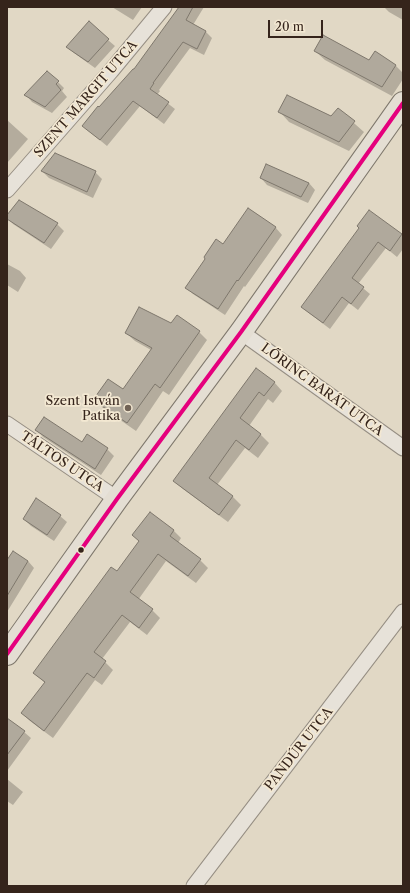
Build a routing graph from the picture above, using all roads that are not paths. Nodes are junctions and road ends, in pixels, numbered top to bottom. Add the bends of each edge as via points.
1 (164, 7) edge
2 (403, 103) edge
3 (7, 190) edge
4 (241, 332) junction
5 (7, 424) edge
6 (403, 448) edge
7 (117, 499) junction
8 (403, 612) edge
9 (7, 654) edge
10 (194, 886) edge

1 - 3 street, SZENT MARGIT UTCA
2 - 4 main road
4 - 6 street, LŐRINC BARÁT UTCA
4 - 7 main road
5 - 7 street, TÁLTOS UTCA
7 - 9 main road
8 - 10 street, PANDÚR UTCA

